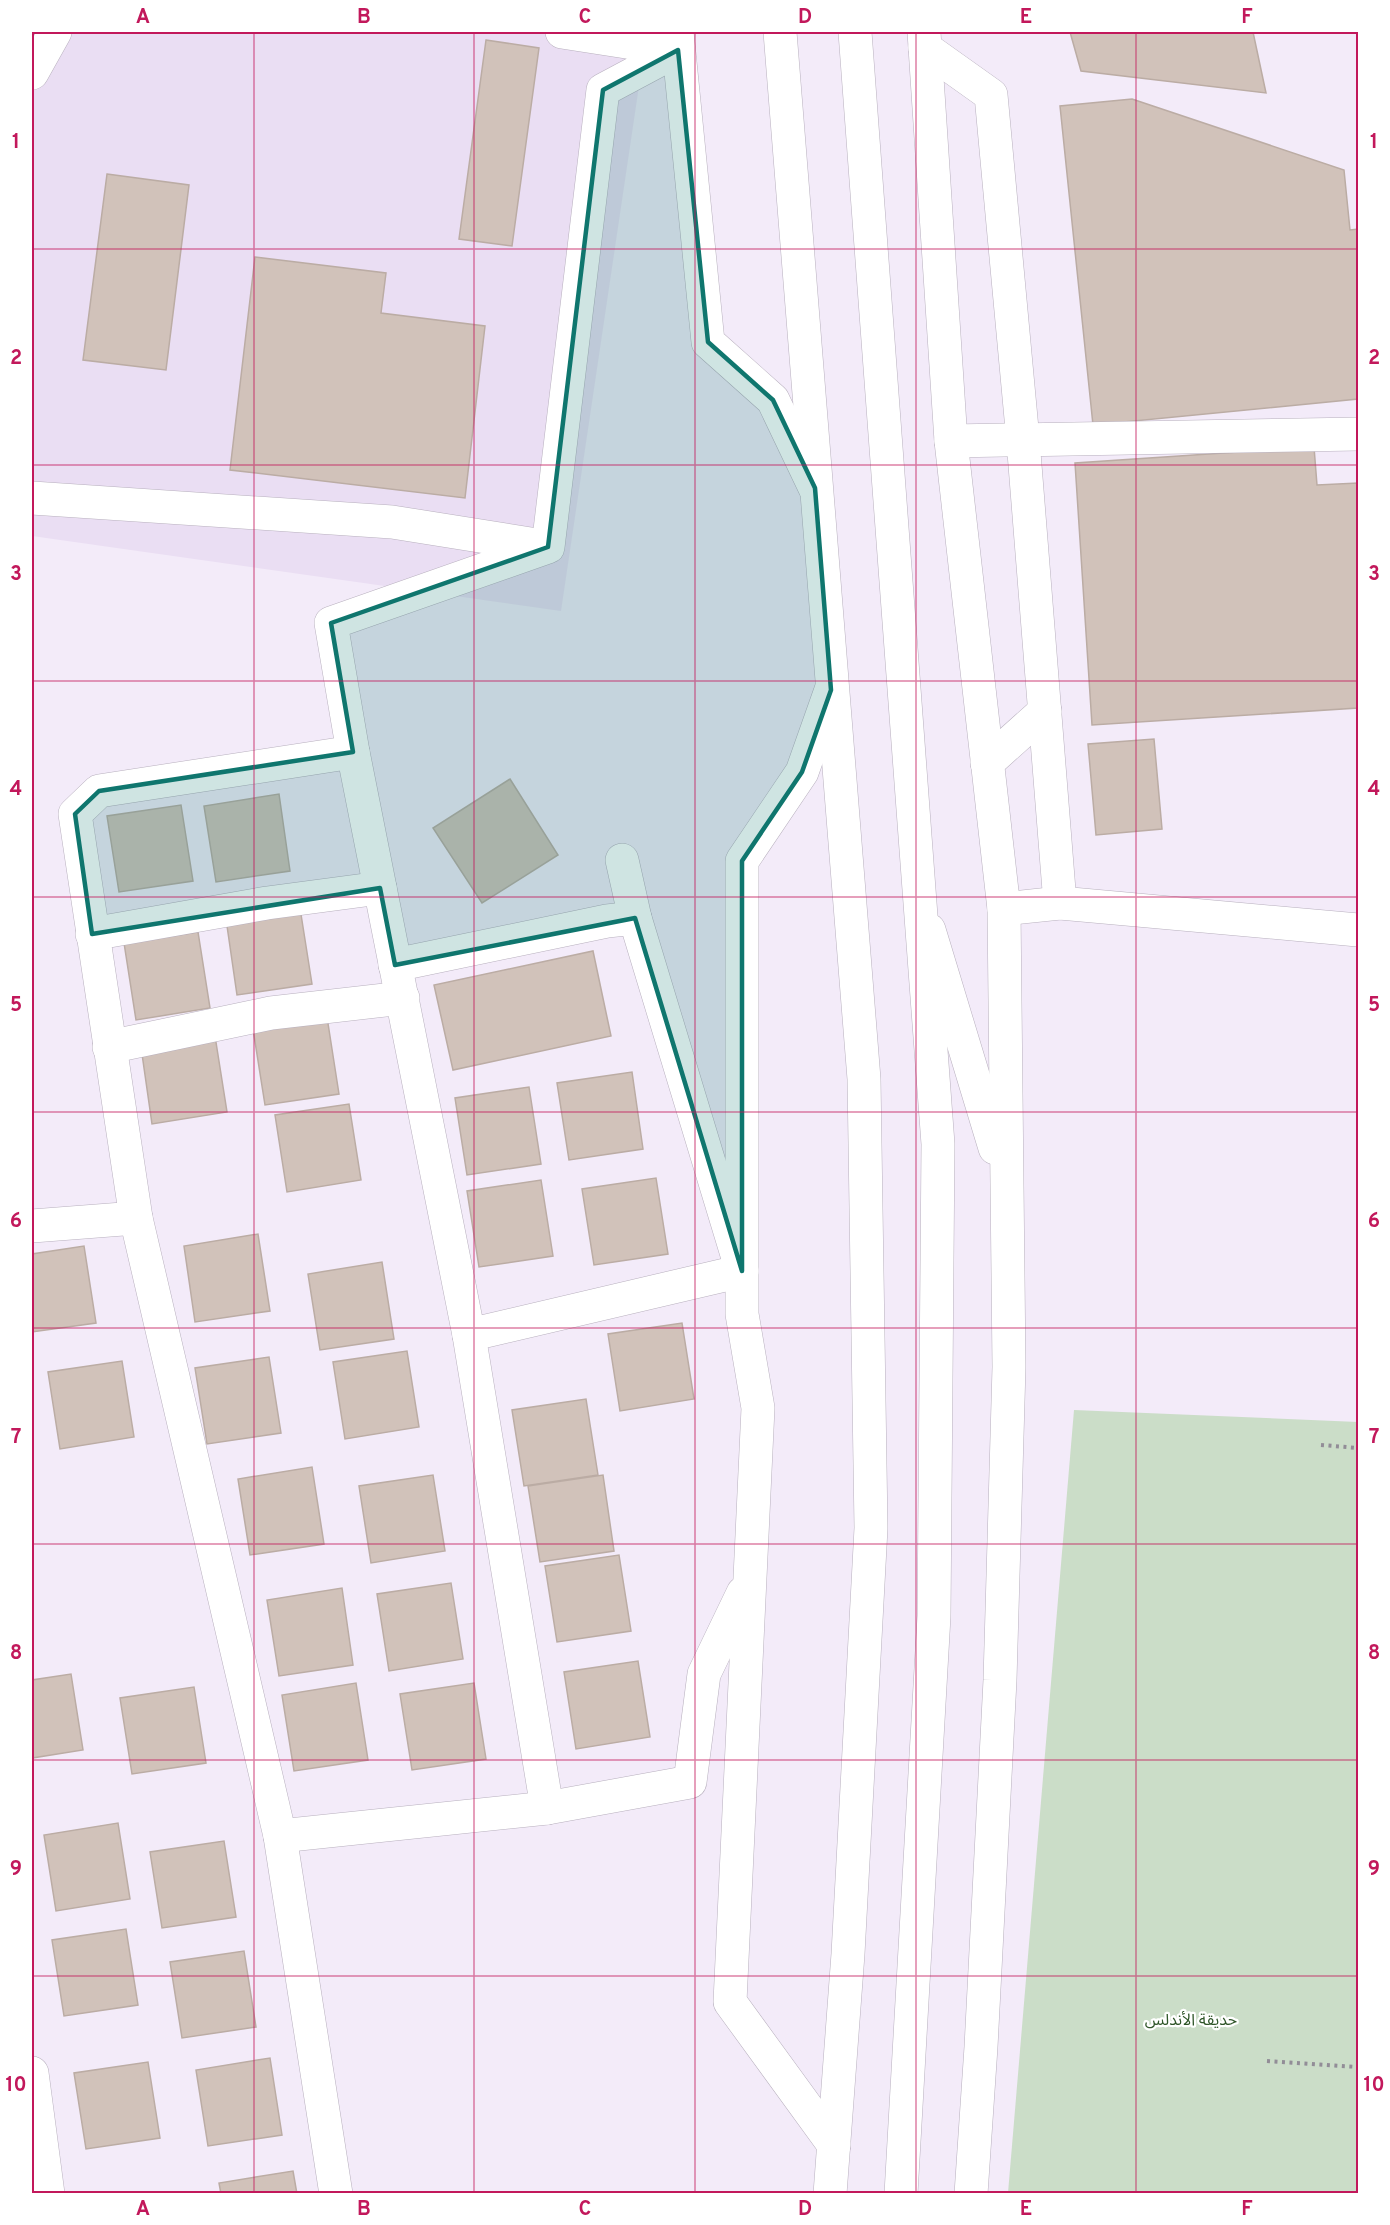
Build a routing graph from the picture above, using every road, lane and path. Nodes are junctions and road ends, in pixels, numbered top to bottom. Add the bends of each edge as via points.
1 (55, 32) edge
2 (562, 32) edge
3 (780, 32) edge
4 (855, 32) edge
5 (925, 40) edge
6 (678, 41) edge
7 (32, 73) edge
8 (1359, 434) edge
9 (1023, 440) junction
10 (951, 441) junction
11 (815, 488) junction
12 (32, 498) edge
13 (548, 547) junction
14 (831, 690) junction
15 (1045, 711) junction
16 (353, 752) junction
17 (987, 763) junction
18 (622, 860) dead end
19 (380, 888) junction
20 (919, 899) junction
21 (1060, 903) junction
22 (1004, 909) junction
23 (634, 918) junction
24 (1359, 930) edge
25 (92, 934) junction
26 (395, 965) junction
27 (404, 998) junction
28 (109, 1047) junction
29 (1006, 1184) junction
30 (136, 1218) junction
31 (32, 1226) edge
32 (742, 1271) junction
33 (469, 1335) junction
34 (1321, 1446) dead end
35 (1359, 1448) edge
36 (750, 1579) junction
37 (548, 1808) junction
38 (280, 1836) junction
39 (1267, 2061) dead end
40 (1359, 2067) edge
41 (32, 2073) edge
42 (834, 2145) junction
43 (48, 2193) edge
44 (336, 2193) edge
45 (830, 2193) edge
46 (901, 2193) edge
47 (971, 2193) edge

1 - 7 street
2 - 6 street
3 - 11 street
4 - 20 street
5 - 9 street via 991,95
5 - 10 street
6 - 11 street via 708,342 773,400
6 - 13 street via 603,90
8 - 9 street
9 - 10 street
9 - 15 street
10 - 17 street
11 - 14 street
12 - 13 street via 392,522
13 - 16 street via 331,623
14 - 32 street via 802,772 742,861
14 - 42 street via 864,1079 871,1528
15 - 17 street
15 - 21 street
16 - 19 street
16 - 25 street via 99,791 75,814
17 - 22 street
18 - 23 street
19 - 25 street via 267,903
19 - 26 street
20 - 29 street
20 - 46 street via 938,1144 934,1616
21 - 22 street
21 - 24 street
22 - 29 street
23 - 26 street
23 - 32 street
25 - 28 street
26 - 27 street
27 - 28 street via 271,1013
27 - 33 street
28 - 30 street
29 - 47 street via 1009,1367 1000,1669
30 - 31 street
30 - 38 street
32 - 33 street
32 - 36 street via 742,1314 758,1408
33 - 37 street
34 - 35 path
36 - 37 street via 704,1674 690,1782
36 - 42 street via 730,2002
37 - 38 street
38 - 44 street
39 - 40 path
41 - 43 street
42 - 45 street

